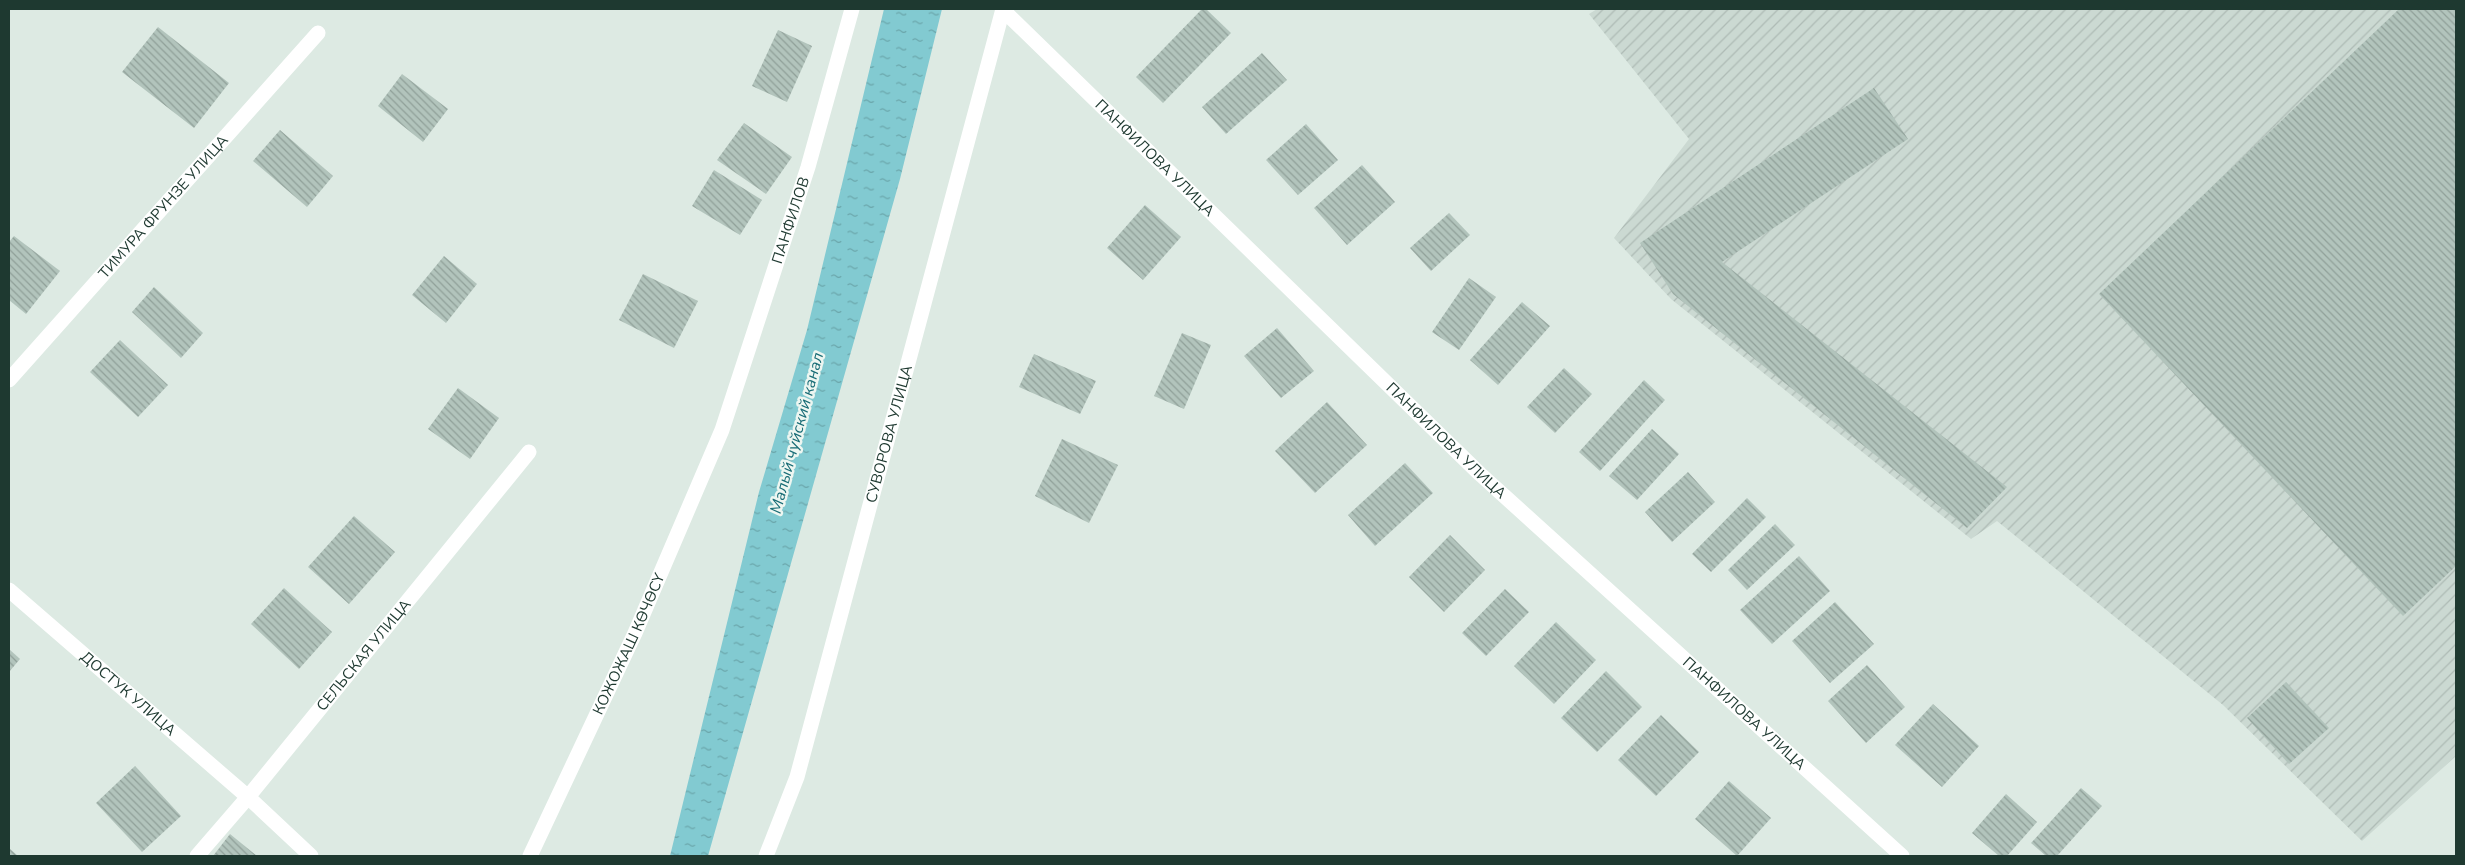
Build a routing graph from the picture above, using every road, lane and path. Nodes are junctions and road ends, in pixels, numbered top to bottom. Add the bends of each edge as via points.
1 (852, 9) edge
2 (1003, 9) edge
3 (318, 33) dead end
4 (9, 380) edge
5 (722, 430) joint
6 (529, 452) dead end
7 (9, 590) edge
8 (248, 797) junction
9 (197, 856) edge
10 (311, 856) edge
11 (530, 856) edge
12 (766, 856) edge
13 (1902, 856) edge

1 - 5 street, ПАНФИЛОВ via 808,167
2 - 12 street, СУВОРОВА УЛИЦА via 797,777
2 - 13 street, ПАНФИЛОВА УЛИЦА via 1480,474
3 - 4 street, ТИМУРА ФРУНЗЕ УЛИЦА
5 - 11 street, КОЖОЖАШ КӨЧӨСҮ via 635,633
6 - 8 street, СЕЛЬСКАЯ УЛИЦА
7 - 8 street, ДОСТУК УЛИЦА
8 - 9 street, СЕЛЬСКАЯ УЛИЦА
8 - 10 street

